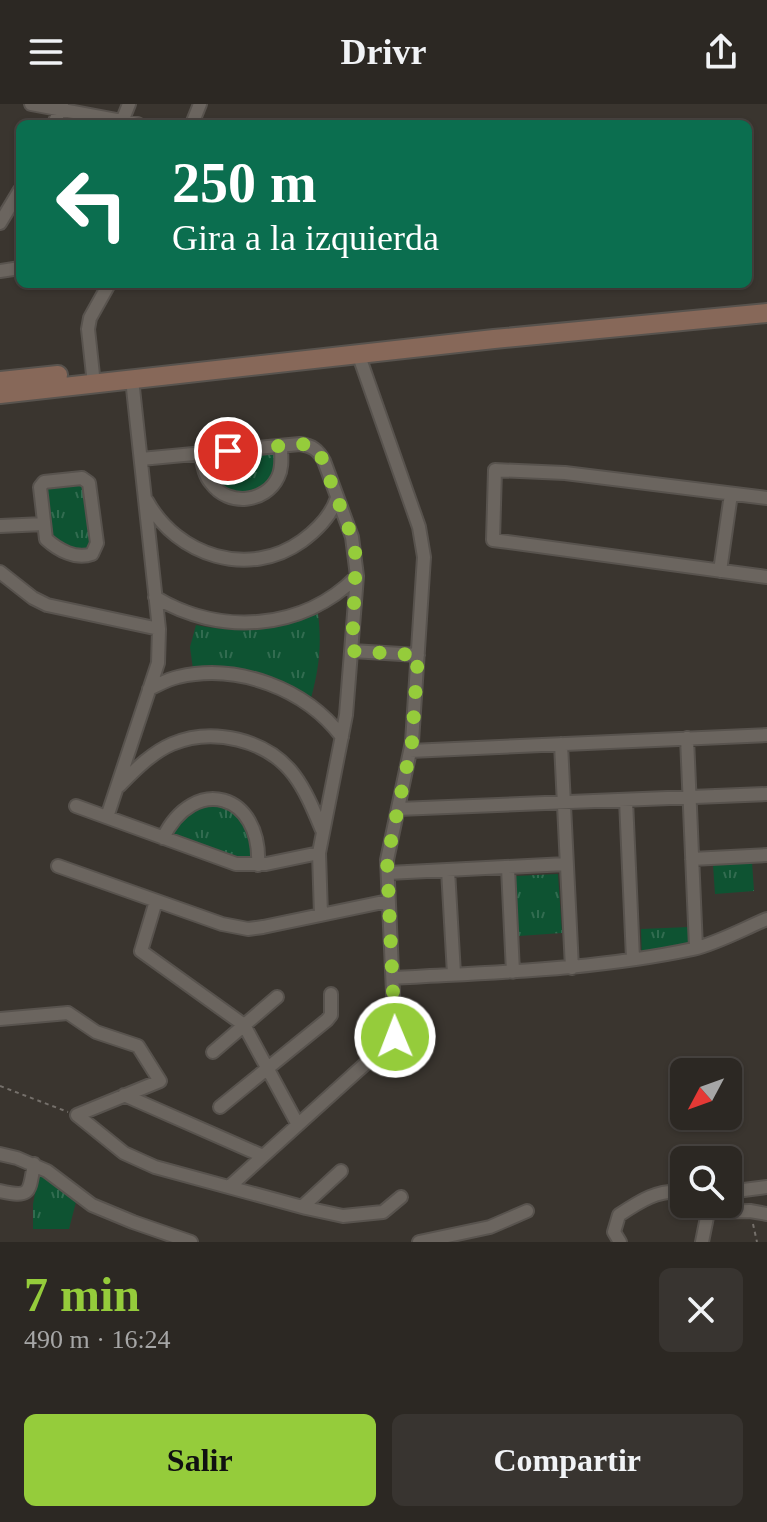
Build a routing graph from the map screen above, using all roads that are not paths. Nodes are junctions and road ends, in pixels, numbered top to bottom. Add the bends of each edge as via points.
1 (31, 104) edge
2 (61, 107) edge
3 (111, 120) edge
4 (16, 197) edge
5 (0, 223) edge
6 (107, 288) edge
7 (767, 313) edge
8 (359, 356) junction
9 (93, 378) junction
10 (132, 379) junction
11 (0, 381) edge
12 (0, 394) edge
13 (281, 446) junction
14 (201, 454) junction
15 (141, 459) junction
16 (731, 494) junction
17 (337, 498) junction
18 (767, 498) edge
19 (145, 499) junction
20 (44, 524) junction
21 (0, 526) edge
22 (720, 571) junction
23 (357, 576) junction
24 (767, 577) edge
25 (2, 578) edge
26 (155, 597) junction
27 (159, 629) junction
28 (352, 651) junction
29 (418, 655) junction
30 (149, 689) junction
31 (767, 735) edge
32 (342, 737) junction
33 (687, 738) junction
34 (561, 744) junction
35 (410, 751) junction
36 (117, 788) junction
37 (767, 794) edge
38 (690, 797) junction
39 (626, 800) junction
40 (563, 802) junction
41 (76, 806) dead end
42 (398, 809) junction
43 (107, 817) junction
44 (322, 830) junction
45 (163, 838) junction
46 (319, 853) junction
47 (767, 855) edge
48 (692, 859) junction
49 (566, 864) junction
50 (258, 865) junction
51 (58, 866) dead end
52 (508, 868) junction
53 (448, 870) junction
54 (388, 873) junction
55 (156, 901) junction
56 (388, 901) junction
57 (321, 915) junction
58 (767, 919) edge
59 (696, 948) junction
60 (633, 959) junction
61 (572, 968) junction
62 (513, 972) junction
63 (454, 974) junction
64 (394, 978) junction
65 (331, 994) dead end
66 (277, 997) dead end
67 (0, 1019) edge
68 (244, 1025) junction
69 (213, 1052) dead end
70 (268, 1068) junction
71 (124, 1095) junction
72 (220, 1107) dead end
73 (297, 1123) junction
74 (0, 1154) edge
75 (263, 1156) junction
76 (34, 1164) junction
77 (341, 1171) dead end
78 (229, 1187) junction
79 (767, 1187) edge
80 (742, 1190) edge
81 (0, 1191) edge
82 (670, 1193) edge
83 (401, 1197) dead end
84 (302, 1207) junction
85 (527, 1211) dead end
86 (767, 1214) edge
87 (133, 1222) junction
88 (160, 1242) edge
89 (191, 1242) edge
90 (419, 1242) edge
91 (620, 1242) edge
92 (702, 1242) edge

1 - 2 street
2 - 3 street
4 - 5 street
6 - 9 street via 88,329
7 - 8 street
8 - 10 street
8 - 29 street via 419,527 424,557
9 - 10 street
9 - 11 street
9 - 12 street
10 - 15 street
13 - 14 street
13 - 14 street via 277,479 258,497 245,500 231,498 210,483
13 - 17 street via 311,445 319,451
14 - 15 street
15 - 19 street
16 - 18 street
16 - 22 street
16 - 22 street via 565,473 495,470 493,540
17 - 19 street via 316,531 289,550 258,560 224,559 191,547 165,528
17 - 23 street via 352,537
19 - 26 street
20 - 20 street via 41,484 87,479 97,543 92,554 86,557 55,547 46,539
20 - 21 street
22 - 24 street
23 - 26 street via 318,605 263,622 206,619
23 - 28 street
25 - 27 street via 47,605
26 - 27 street
27 - 30 street via 158,663
28 - 29 street
28 - 32 street
29 - 35 street
30 - 32 street via 203,673 260,680 311,705
30 - 36 street
31 - 33 street
32 - 44 street
33 - 34 street
33 - 38 street
34 - 35 street
34 - 40 street
35 - 42 street
36 - 43 street
36 - 44 street via 171,744 204,736 237,739 268,751 293,773
37 - 38 street
38 - 39 street
38 - 48 street
39 - 40 street
39 - 60 street
40 - 42 street
40 - 49 street
41 - 43 street
42 - 54 street
43 - 45 street
44 - 46 street
45 - 50 street via 225,861
45 - 50 street via 189,806 217,799 243,811 252,823
46 - 50 street
46 - 57 street
47 - 48 street
48 - 59 street
49 - 52 street
49 - 61 street
51 - 55 street
52 - 53 street
52 - 62 street
53 - 54 street
53 - 63 street
54 - 56 street
55 - 57 street via 248,929
55 - 68 street via 141,951
56 - 57 street
56 - 64 street
58 - 59 street
59 - 60 street
60 - 61 street
61 - 62 street
62 - 63 street
63 - 64 street
64 - 73 street via 395,1037
65 - 70 street via 327,1020
66 - 68 street
67 - 71 street via 68,1013 96,1032 138,1046 160,1081
68 - 69 street
68 - 70 street
70 - 72 street
70 - 73 street
71 - 75 street
71 - 78 street via 77,1115 134,1158
73 - 75 street
74 - 76 street
75 - 78 street
76 - 81 street via 26,1194
76 - 87 street via 92,1205
77 - 84 street
78 - 84 street
79 - 80 street
82 - 91 street via 643,1198 619,1215 614,1232
83 - 84 street via 383,1212 343,1216
85 - 90 street via 490,1227
86 - 92 street via 708,1212
87 - 88 street
87 - 89 street

